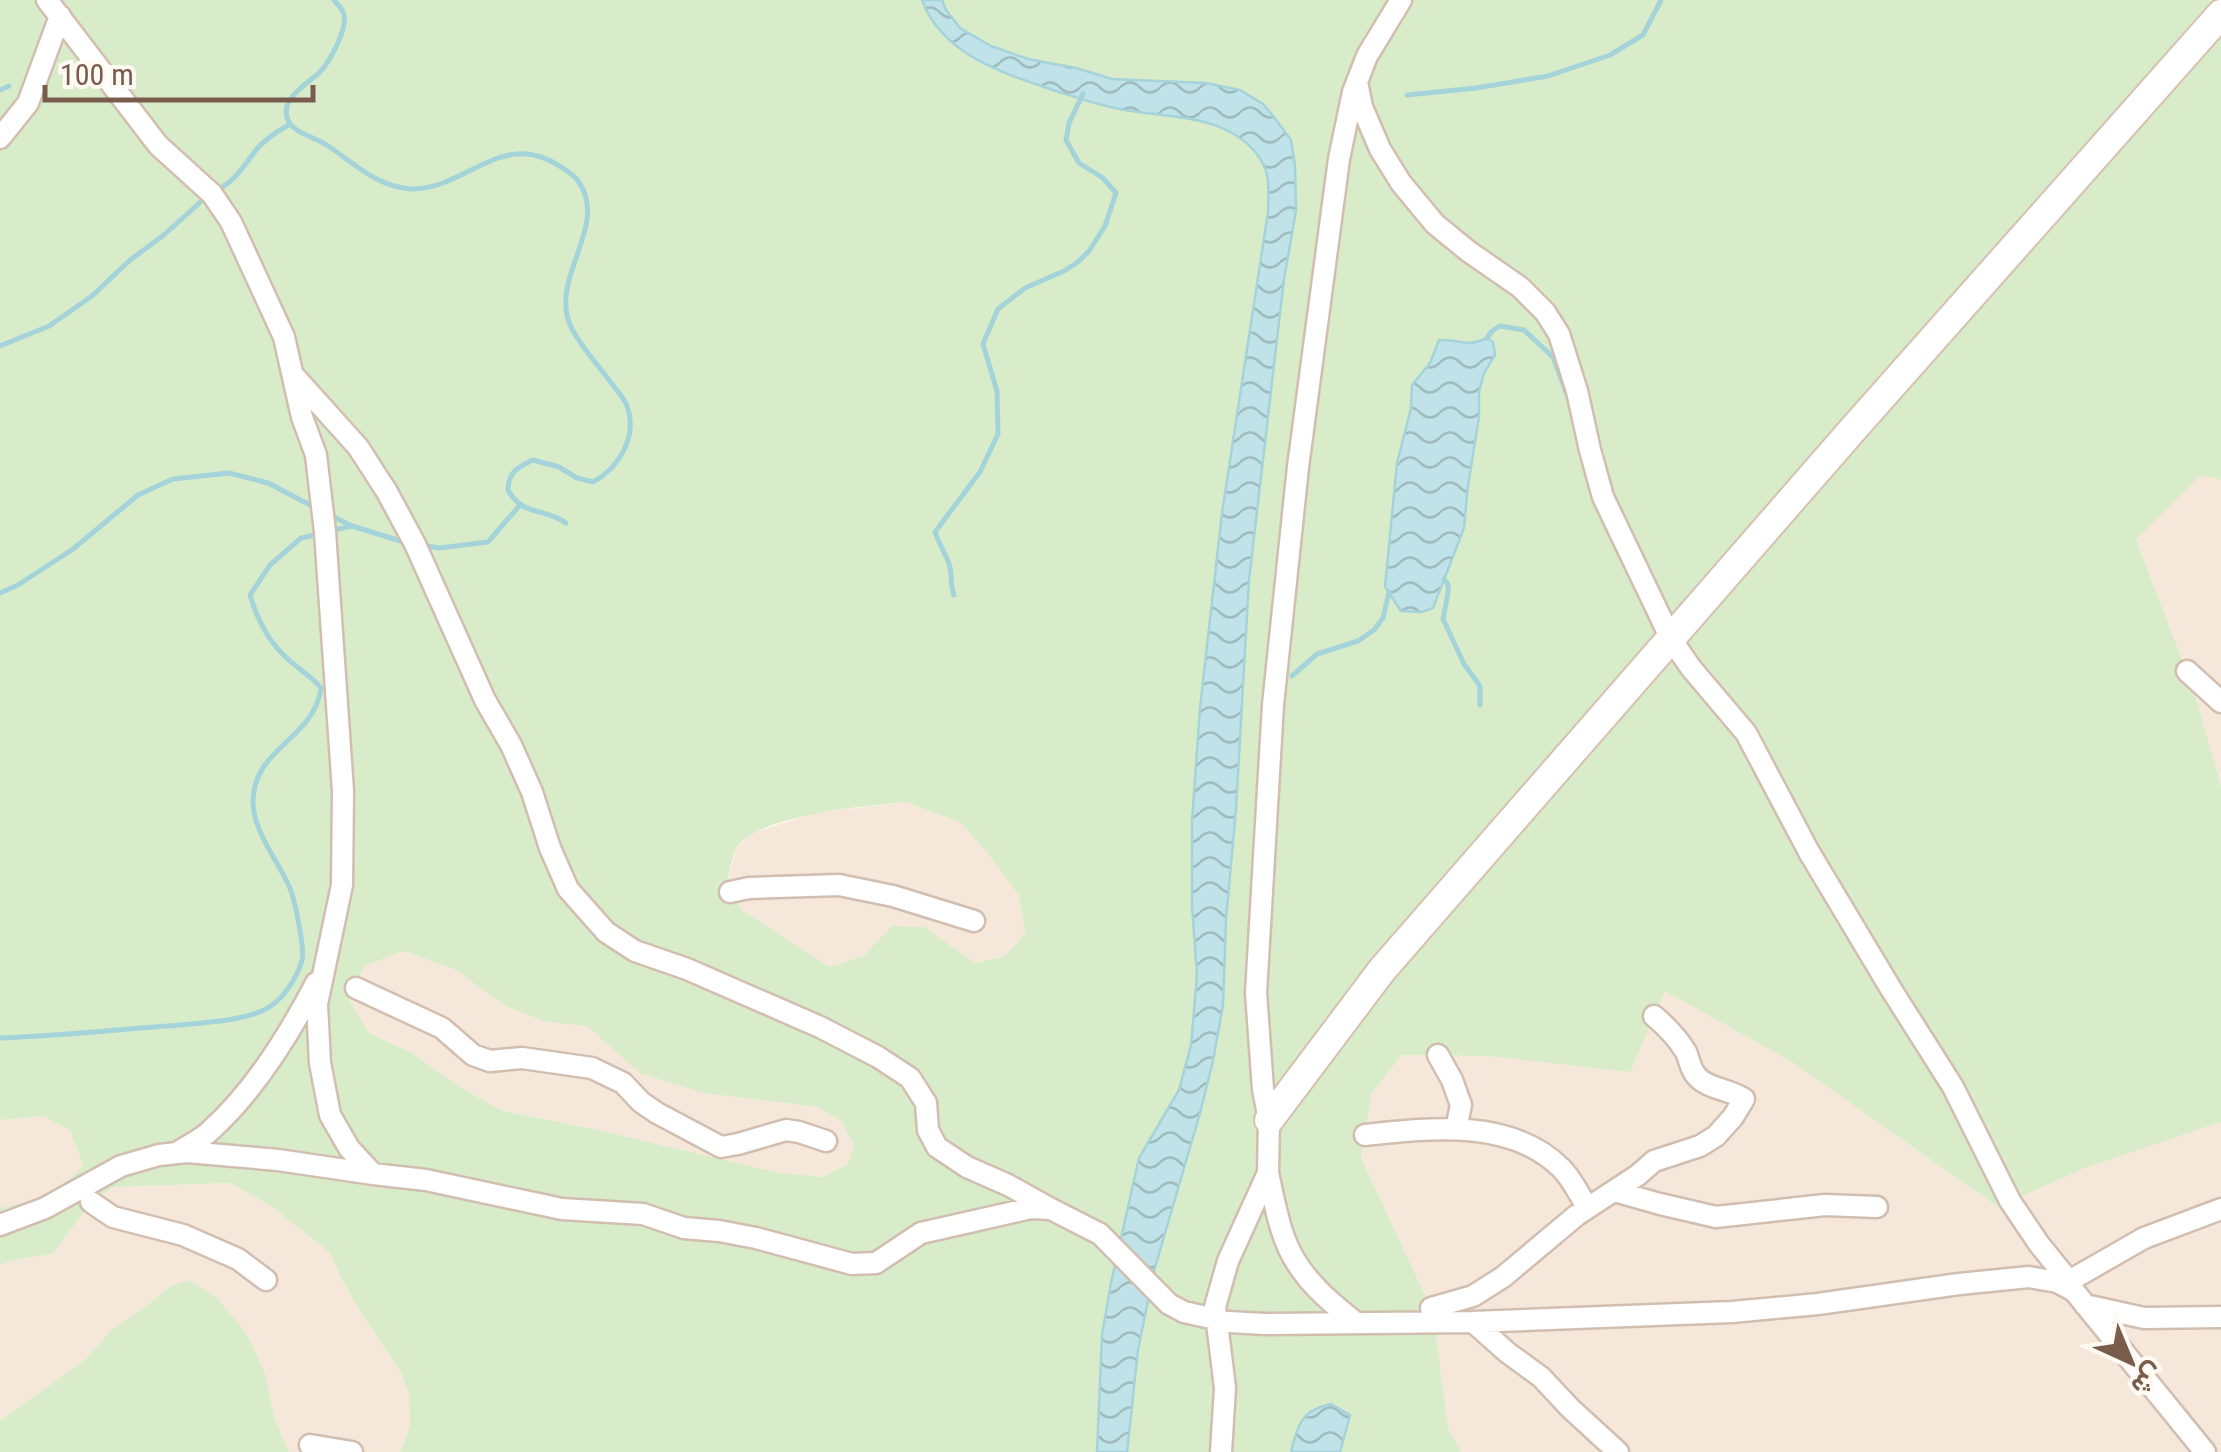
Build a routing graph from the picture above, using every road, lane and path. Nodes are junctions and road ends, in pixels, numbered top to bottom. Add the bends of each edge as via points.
1 (1401, 0) edge
2 (54, 8) edge
3 (2221, 14) edge
4 (1357, 82) junction
5 (0, 138) edge
6 (293, 376) junction
7 (1671, 639) junction
8 (2187, 671) dead end
9 (2221, 702) edge
10 (730, 892) dead end
11 (974, 921) dead end
12 (326, 963) junction
13 (356, 988) dead end
14 (1654, 1016) dead end
15 (1438, 1055) dead end
16 (1269, 1120) junction
17 (1456, 1129) junction
18 (1365, 1134) dead end
19 (826, 1141) dead end
20 (177, 1153) junction
21 (1268, 1173) junction
22 (373, 1174) junction
23 (1614, 1190) junction
24 (90, 1202) dead end
25 (1877, 1207) dead end
26 (1587, 1208) junction
27 (1050, 1209) junction
28 (2221, 1209) edge
29 (0, 1225) edge
30 (266, 1280) dead end
31 (2076, 1293) junction
32 (1431, 1308) dead end
33 (2221, 1317) edge
34 (1217, 1320) junction
35 (1355, 1322) junction
36 (1473, 1322) junction
37 (310, 1444) dead end
38 (352, 1452) edge
39 (1221, 1452) edge
40 (1618, 1452) edge
41 (2205, 1452) edge

1 - 4 street
2 - 5 street via 28,103
2 - 6 street via 158,145 212,194 231,222 284,337
3 - 7 main road
4 - 7 street via 1362,108 1401,183 1435,224 1545,312 1558,334 1603,497
4 - 16 street via 1338,158 1273,704 1256,993
6 - 12 street via 316,456 326,532 342,774 342,885
6 - 27 street via 358,447 387,492 511,745 568,889 606,932 878,1057 910,1078 926,1103 928,1130 938,1146
7 - 16 main road via 1382,970
7 - 31 street via 1746,734 1820,870 1953,1086 2010,1202
8 - 9 street
10 - 11 street via 839,885
12 - 20 street via 233,1108
12 - 22 street via 317,1004 330,1115
13 - 19 street via 442,1028 473,1055 592,1068 721,1147 786,1130
14 - 23 street via 1672,1031 1695,1074 1744,1099 1716,1136 1654,1161
15 - 17 street via 1461,1105
16 - 21 street
17 - 18 street
17 - 26 street via 1522,1141 1563,1170
20 - 22 street
20 - 29 street via 121,1166
21 - 34 street via 1228,1261
21 - 35 street via 1297,1264
22 - 27 street via 562,1209 643,1214 852,1264 876,1262 920,1233
23 - 25 street via 1716,1217 1825,1205
23 - 26 street
24 - 30 street via 112,1217 183,1235 238,1259
26 - 32 street via 1473,1296
27 - 34 street via 1100,1234 1169,1304
28 - 31 street via 2144,1238
31 - 33 street via 2144,1318
31 - 36 street via 2029,1277 1732,1312
31 - 41 street
34 - 35 street
34 - 39 street via 1225,1388
35 - 36 street
36 - 40 street
37 - 38 street

